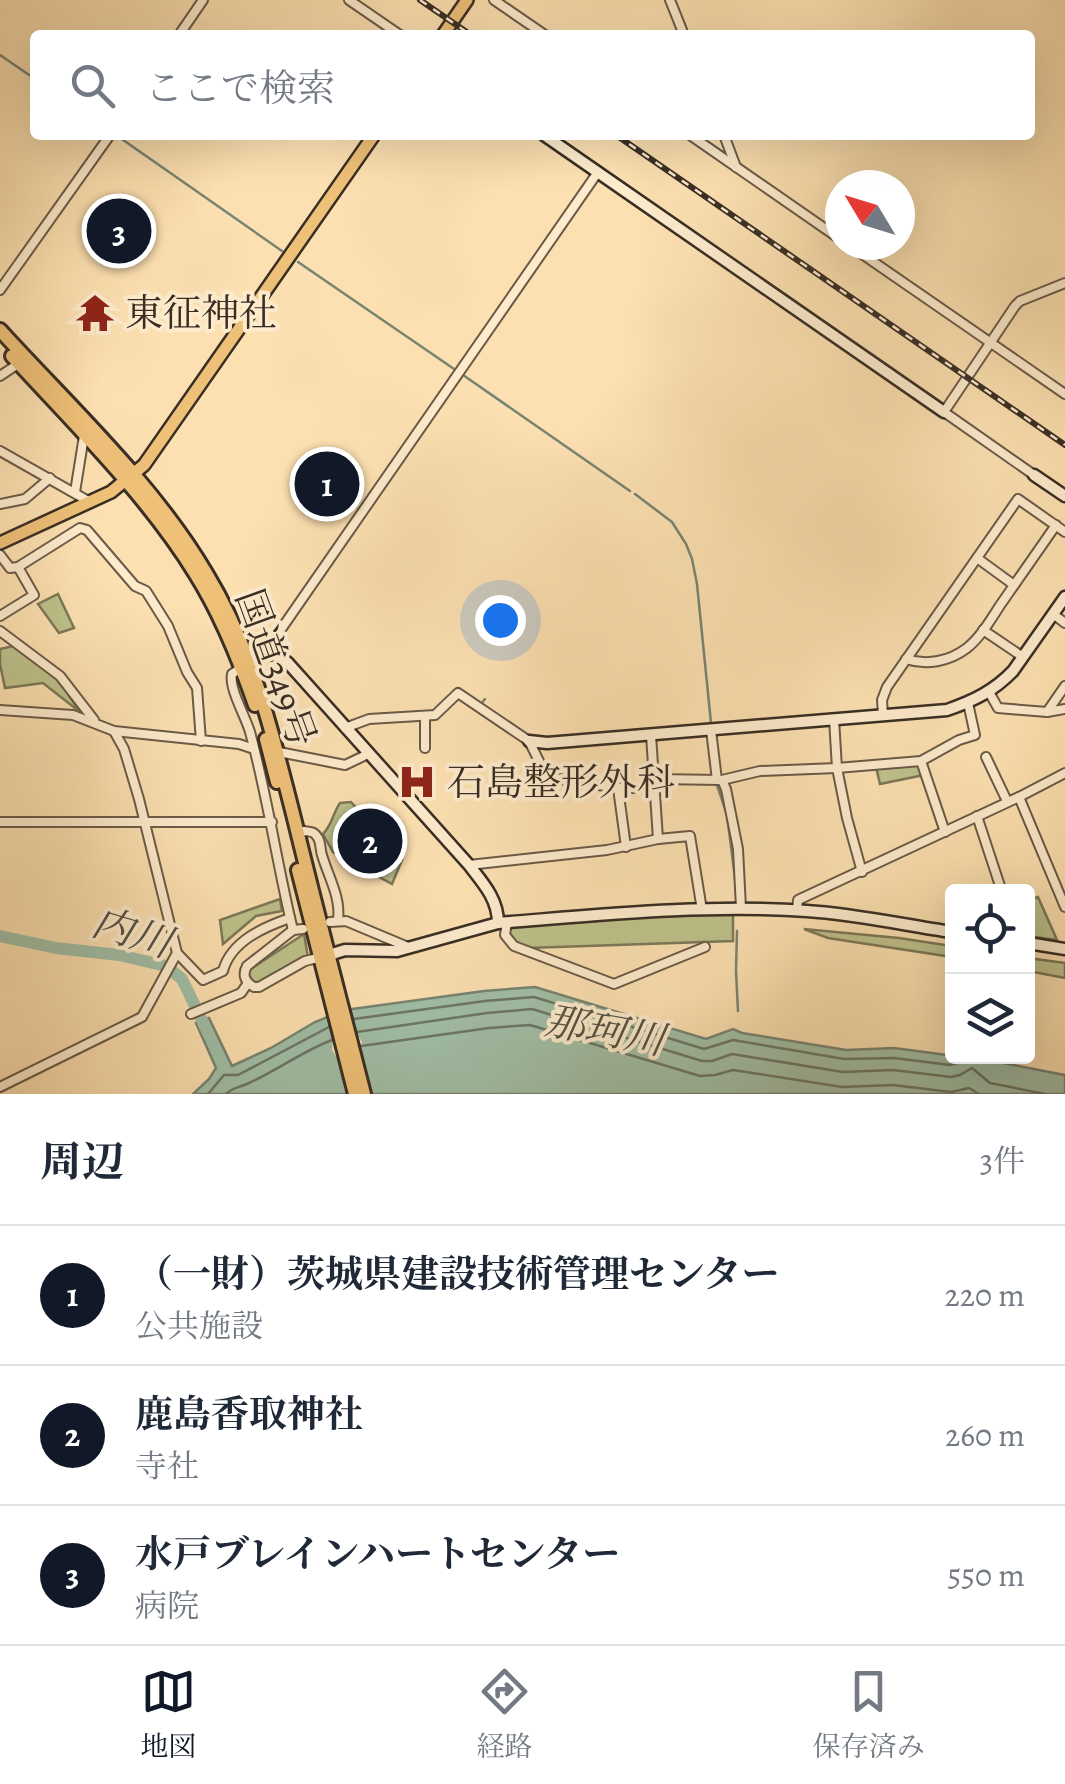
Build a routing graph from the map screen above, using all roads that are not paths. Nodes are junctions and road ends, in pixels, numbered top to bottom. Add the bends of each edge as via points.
1 (204, 0) edge
2 (349, 0) edge
3 (467, 0) edge
4 (494, 0) edge
5 (670, 0) edge
6 (183, 30) edge
7 (393, 30) edge
8 (446, 30) edge
9 (538, 30) edge
10 (682, 30) edge
11 (106, 140) edge
12 (371, 140) edge
13 (551, 140) edge
14 (697, 140) edge
15 (726, 140) edge
16 (736, 166) junction
17 (598, 172) junction
18 (825, 228) edge
19 (871, 260) edge
20 (1065, 283) edge
21 (0, 290) edge
22 (0, 330) edge
23 (0, 343) edge
24 (990, 343) junction
25 (23, 361) junction
26 (0, 376) edge
27 (1065, 394) edge
28 (944, 412) junction
29 (84, 436) junction
30 (0, 451) edge
31 (1034, 474) joint
32 (50, 478) junction
33 (130, 479) junction
34 (75, 492) junction
35 (1065, 496) edge
36 (90, 502) junction
37 (0, 504) edge
38 (1056, 525) junction
39 (1065, 532) edge
40 (0, 543) edge
41 (0, 554) edge
42 (977, 558) junction
43 (18, 567) junction
44 (1014, 585) junction
45 (1065, 598) edge
46 (1053, 614) junction
47 (0, 616) edge
48 (1065, 622) edge
49 (983, 630) junction
50 (0, 631) edge
51 (270, 653) junction
52 (1023, 657) junction
53 (906, 659) junction
54 (246, 665) junction
55 (1065, 686) edge
56 (989, 692) junction
57 (968, 703) junction
58 (1065, 709) edge
59 (0, 710) edge
60 (1047, 712) junction
61 (882, 715) junction
62 (425, 716) junction
63 (834, 719) junction
64 (97, 724) junction
65 (346, 728) junction
66 (710, 730) junction
67 (114, 731) junction
68 (651, 735) junction
69 (201, 740) junction
70 (529, 741) junction
71 (266, 748) junction
72 (424, 748) dead end
73 (368, 754) junction
74 (986, 757) dead end
75 (921, 761) junction
76 (837, 768) junction
77 (1065, 773) edge
78 (719, 780) junction
79 (654, 784) junction
80 (618, 788) junction
81 (1019, 798) junction
82 (1008, 802) junction
83 (977, 816) junction
84 (0, 822) edge
85 (272, 822) junction
86 (145, 824) junction
87 (304, 831) dead end
88 (945, 832) junction
89 (658, 840) junction
90 (626, 846) junction
91 (469, 865) junction
92 (862, 872) junction
93 (999, 884) edge
94 (1065, 907) edge
95 (741, 908) junction
96 (702, 910) junction
97 (796, 910) junction
98 (290, 918) junction
99 (502, 923) junction
100 (945, 931) edge
101 (1035, 944) edge
102 (408, 947) junction
103 (705, 947) dead end
104 (1065, 949) edge
105 (324, 956) junction
106 (174, 958) junction
107 (328, 971) junction
108 (248, 983) junction
109 (191, 1014) dead end
110 (0, 1087) edge
111 (354, 1094) edge
112 (364, 1094) edge

1 - 6 street
2 - 7 street
3 - 8 main road
4 - 9 street
5 - 10 street
11 - 21 street
12 - 33 main road
13 - 17 street
14 - 16 street
15 - 16 street
16 - 18 street
17 - 28 street
17 - 51 street
19 - 24 street
20 - 24 street via 1020,301
22 - 25 highway, 国道349号
23 - 25 highway, 国道349号
24 - 27 street
24 - 28 street
25 - 26 street
25 - 29 highway, 国道349号
25 - 33 highway, 国道349号
28 - 31 street
29 - 33 highway, 国道349号
29 - 34 street
30 - 32 street
31 - 35 street
32 - 34 street
32 - 37 street via 24,499
33 - 36 main road
33 - 54 highway, 国道349号 via 198,576
34 - 36 street
36 - 40 main road
38 - 39 street
38 - 42 street via 1018,499
38 - 44 street
41 - 43 street via 10,568
42 - 44 street
42 - 53 street
43 - 47 street via 34,595
43 - 69 street via 80,528 87,530 146,591 168,626 197,688
44 - 49 street
45 - 46 street
46 - 48 street
46 - 52 street
49 - 52 street
49 - 53 street via 945,660
50 - 64 street via 65,681
51 - 54 street
51 - 65 street via 288,662
52 - 56 street
53 - 61 street via 884,694
54 - 71 highway, 国道349号
54 - 71 street via 230,683
55 - 60 street
56 - 57 street
56 - 60 street via 998,708
57 - 61 street
57 - 75 street via 975,735
58 - 60 street
59 - 64 street via 73,715
61 - 63 street
62 - 65 street via 369,719
62 - 70 street via 458,693
62 - 72 street
63 - 66 street
63 - 76 street
64 - 67 street
65 - 73 street
66 - 68 street
66 - 78 street
67 - 69 street
67 - 86 street
68 - 70 street
68 - 79 street
69 - 71 street
70 - 80 street via 546,775
71 - 73 street via 345,766
71 - 85 street
71 - 105 highway, 国道349号
73 - 91 street
74 - 82 street
75 - 76 street
75 - 88 street
76 - 78 street
76 - 92 street
77 - 81 street
78 - 79 street
78 - 95 street via 738,849
79 - 80 street
79 - 89 street
80 - 90 street
81 - 82 street
81 - 94 street
82 - 83 street
83 - 88 street
83 - 93 street
84 - 86 street
85 - 86 street
85 - 98 street
86 - 106 street
87 - 102 street via 318,836 340,912 334,921
88 - 92 street
89 - 90 street
89 - 96 street via 690,836
90 - 91 street
91 - 99 street via 496,902
92 - 97 street via 798,900
95 - 96 street
95 - 97 street
96 - 99 street
97 - 100 street
98 - 106 street via 230,952 223,971 204,980
98 - 108 street via 298,930 247,966
99 - 102 street
99 - 103 street via 514,946 614,984
101 - 104 street
102 - 105 street
105 - 107 highway, 国道349号
105 - 108 street via 260,988
106 - 110 street via 142,1017
107 - 111 highway, 国道349号
107 - 112 highway, 国道349号
108 - 109 street

